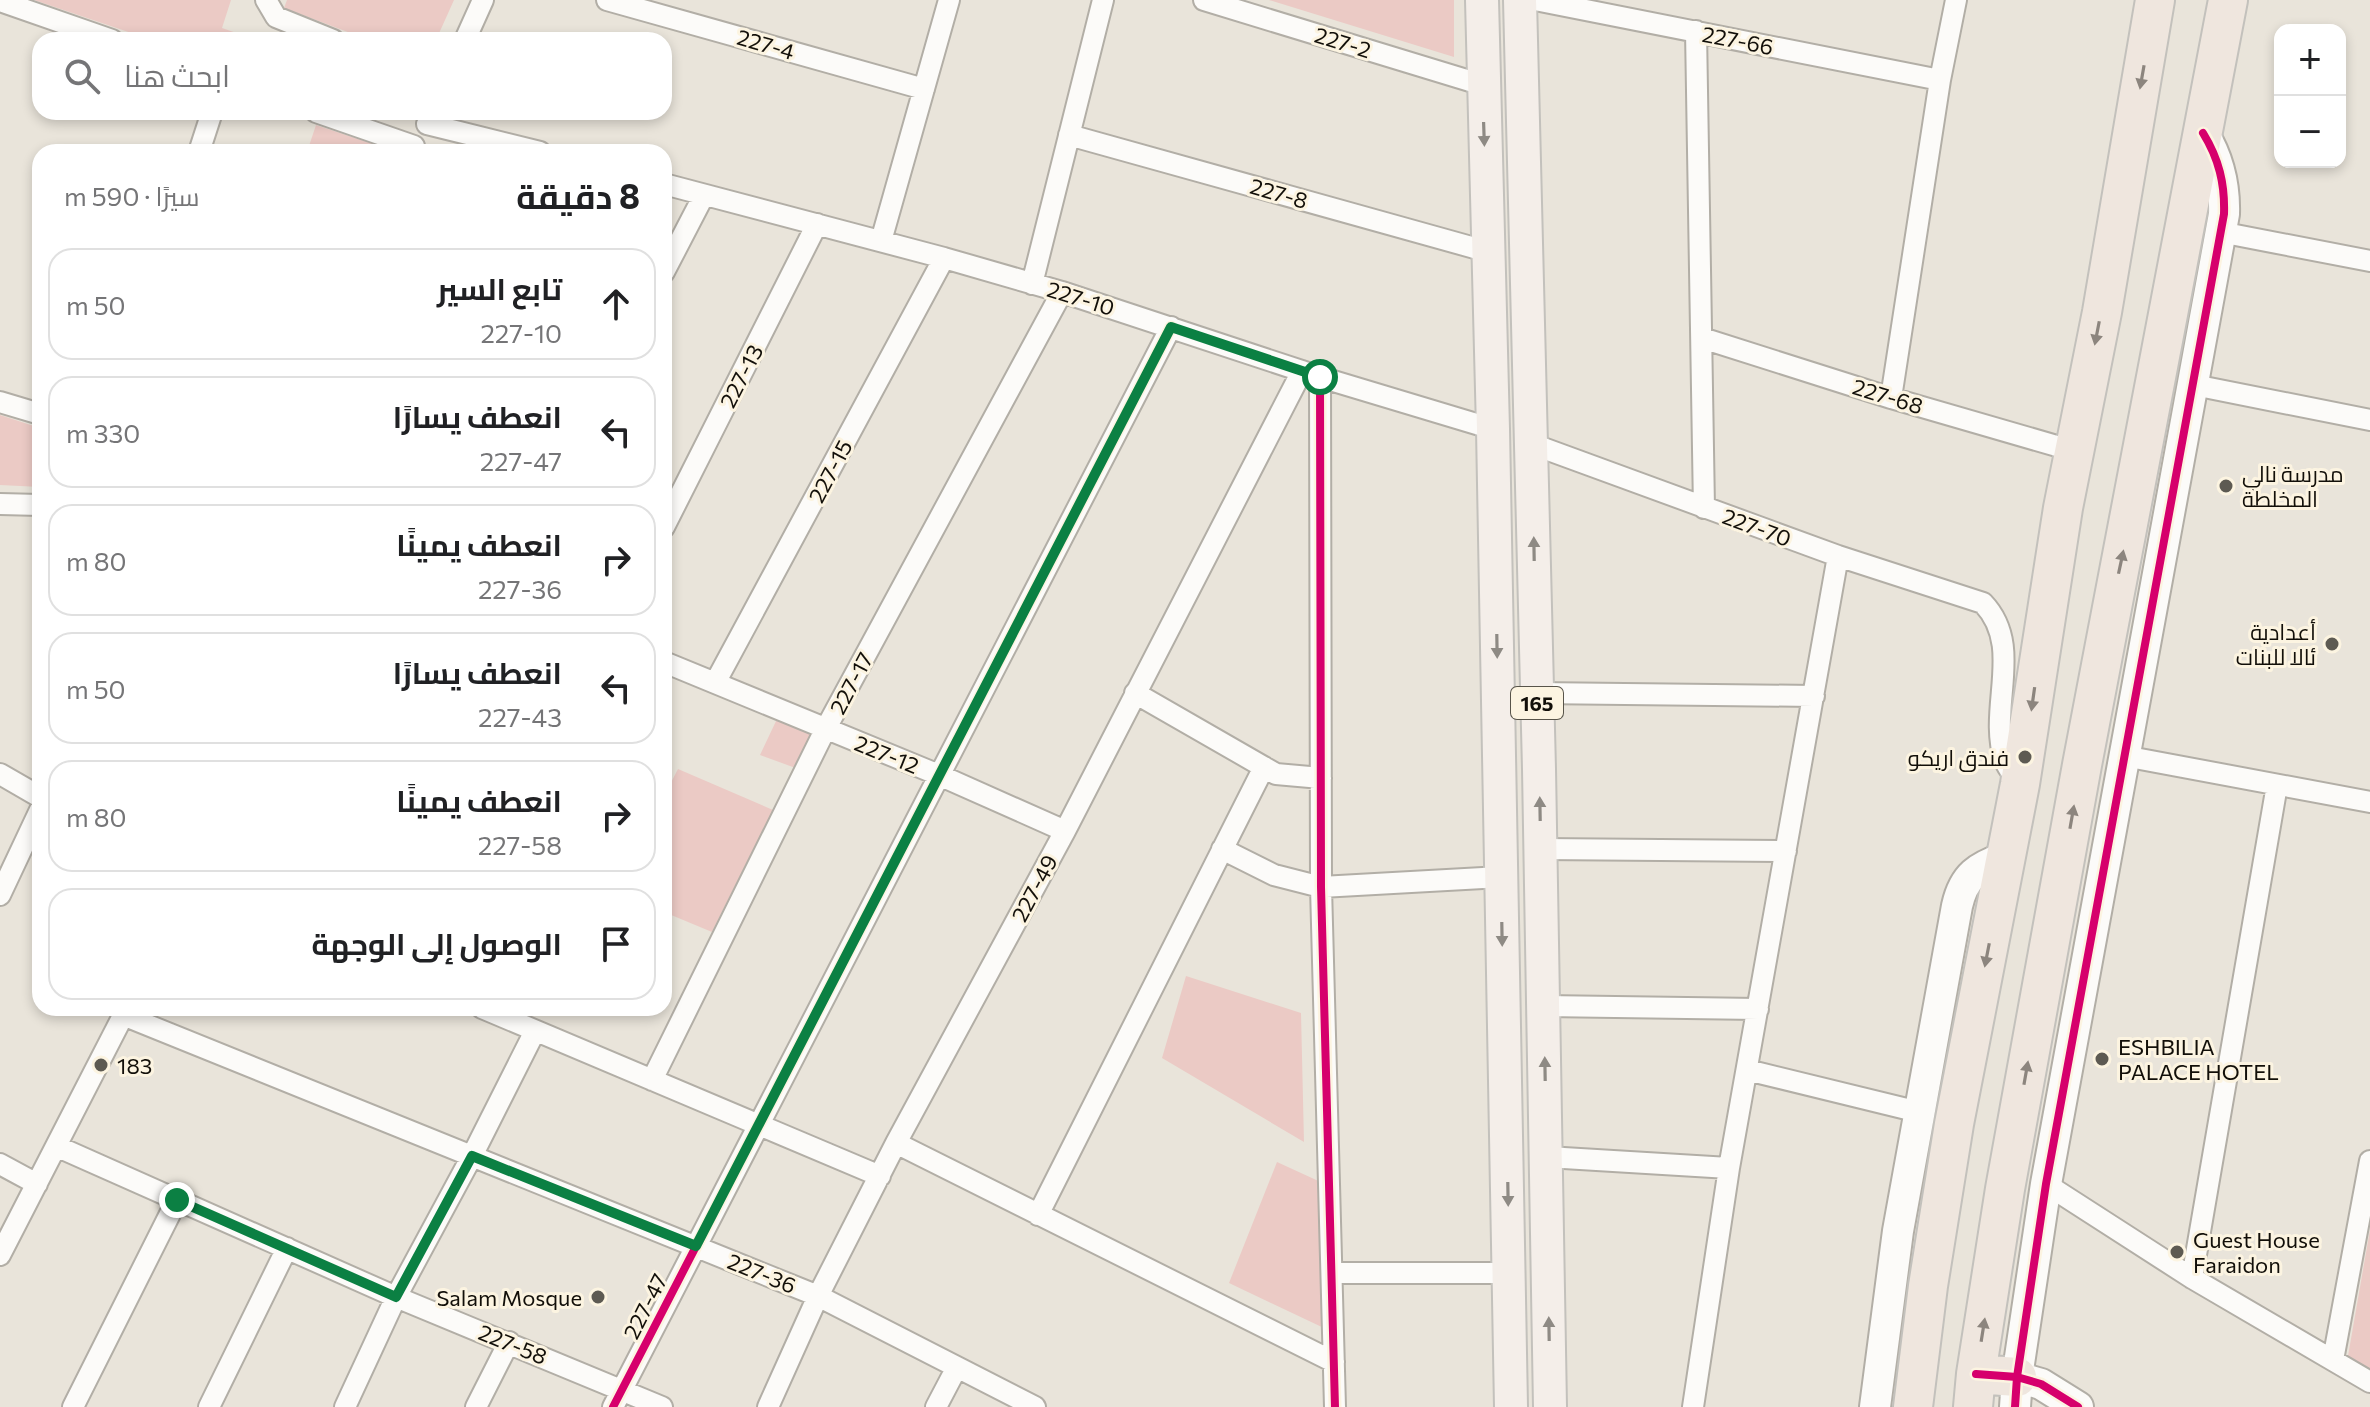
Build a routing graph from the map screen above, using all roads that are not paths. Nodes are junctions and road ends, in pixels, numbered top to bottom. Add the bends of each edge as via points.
1 (483, 0) edge
2 (607, 0) edge
3 (949, 0) edge
4 (1103, 0) edge
5 (1204, 0) edge
6 (1482, 0) edge
7 (1520, 0) edge
8 (1535, 0) edge
9 (1956, 0) edge
10 (2155, 0) edge
11 (2228, 0) edge
12 (2, 8) edge
13 (271, 8) edge
14 (1696, 31) junction
15 (84, 32) edge
16 (318, 32) edge
17 (469, 32) edge
18 (1940, 80) junction
19 (1483, 85) junction
20 (924, 89) junction
21 (209, 120) edge
22 (337, 120) edge
23 (429, 120) edge
24 (436, 120) edge
25 (2203, 133) junction
26 (1069, 135) junction
27 (202, 144) edge
28 (400, 144) edge
29 (416, 144) edge
30 (514, 144) edge
31 (672, 186) edge
32 (704, 195) junction
33 (817, 224) junction
34 (2220, 232) junction
35 (881, 241) junction
36 (1489, 252) junction
37 (672, 257) edge
38 (944, 258) junction
39 (2370, 261) edge
40 (1032, 284) junction
41 (1062, 292) junction
42 (1171, 327) junction
43 (1702, 338) junction
44 (1311, 374) junction
45 (2194, 385) junction
46 (1891, 398) junction
47 (0, 402) edge
48 (32, 412) edge
49 (2370, 420) edge
50 (1493, 429) junction
51 (1532, 444) junction
52 (2074, 451) junction
53 (32, 506) edge
54 (2, 508) edge
55 (1704, 508) junction
56 (672, 511) edge
57 (1838, 556) junction
58 (2041, 644) junction
59 (2101, 660) junction
60 (672, 665) edge
61 (715, 683) junction
62 (1135, 693) junction
63 (1536, 693) junction
64 (1814, 696) junction
65 (825, 730) junction
66 (2124, 756) junction
67 (1264, 767) junction
68 (1499, 769) junction
69 (1539, 769) junction
70 (0, 774) edge
71 (939, 775) junction
72 (1321, 778) junction
73 (2020, 784) junction
74 (2277, 785) junction
75 (32, 792) edge
76 (2370, 802) edge
77 (32, 829) edge
78 (1065, 831) junction
79 (1222, 849) junction
80 (1541, 849) junction
81 (1786, 851) junction
82 (2006, 857) junction
83 (1501, 877) junction
84 (1321, 887) junction
85 (0, 895) edge
86 (1544, 1006) junction
87 (1758, 1009) junction
88 (123, 1016) edge
89 (135, 1016) edge
90 (500, 1016) edge
91 (535, 1031) junction
92 (1747, 1070) junction
93 (652, 1080) junction
94 (1919, 1112) junction
95 (761, 1124) junction
96 (896, 1143) junction
97 (56, 1146) junction
98 (472, 1156) junction
99 (1547, 1157) junction
100 (2370, 1161) edge
101 (0, 1164) edge
102 (1729, 1168) junction
103 (880, 1176) junction
104 (37, 1184) junction
105 (2046, 1184) junction
106 (177, 1200) junction
107 (1038, 1215) junction
108 (696, 1246) junction
109 (287, 1248) junction
110 (0, 1255) edge
111 (1332, 1273) junction
112 (1509, 1273) junction
113 (2192, 1278) junction
114 (818, 1296) junction
115 (396, 1297) junction
116 (509, 1342) junction
117 (2333, 1360) junction
118 (1334, 1362) junction
119 (957, 1367) junction
120 (2370, 1382) edge
121 (1975, 1390) edge
122 (2016, 1392) edge
123 (618, 1398) edge
124 (73, 1407) edge
125 (209, 1407) edge
126 (345, 1407) edge
127 (476, 1407) edge
128 (662, 1407) edge
129 (768, 1407) edge
130 (936, 1407) edge
131 (1035, 1407) edge
132 (1335, 1407) edge
133 (1511, 1407) edge
134 (1550, 1407) edge
135 (1693, 1407) edge
136 (1875, 1407) edge
137 (1913, 1407) edge
138 (2078, 1407) edge

1 - 17 street
2 - 20 street, 227-4
3 - 20 street
4 - 26 street
5 - 19 street, 227-2
6 - 19 main road, 165
7 - 51 main road, 165
8 - 14 street, 227-66
9 - 18 street
10 -> 52 highway
11 - 25 highway
12 - 15 street
13 - 16 street
14 - 18 street, 227-66
14 - 43 street
18 - 46 street
19 -> 36 main road, 165
20 - 35 street
21 - 27 street
22 - 28 street
23 - 29 street
24 - 30 street
25 - 34 street via 2223,178
59 -> 25 highway
26 - 36 street, 227-8
26 - 40 street
31 - 32 street, 227-10
32 - 33 street, 227-10
32 - 37 street
33 - 35 street, 227-10
33 - 56 street, 227-13
34 - 39 street
34 - 45 street
35 - 38 street, 227-10
36 - 50 main road, 165
38 - 40 street, 227-10
38 - 61 street, 227-15
40 - 41 street, 227-10
41 - 42 street, 227-10
41 - 65 street, 227-17
42 - 44 street, 227-10
42 - 71 street, 227-47
43 - 46 street, 227-68
43 - 55 street
44 - 50 street, 227-10
44 - 62 street, 227-49
44 - 72 street
45 - 49 street
45 - 66 street
46 - 52 street, 227-68
47 - 48 street
50 -> 68 main road, 165
51 - 55 street, 227-70
63 -> 51 main road, 165
52 - 58 highway
53 - 54 street
55 - 57 street, 227-70
57 - 64 street
57 - 73 street, 227-70 via 1983,603 2002,632 2002,745 2005,763
58 - 59 highway
58 -> 73 highway
121 -> 59 highway via 2005,1189
60 - 61 street, 227-12
61 - 65 street, 227-12
62 - 67 street
62 - 78 street, 227-49
63 - 64 street
63 - 69 main road, 165
64 - 81 street
65 - 71 street, 227-12
65 - 93 street, 227-17
66 - 74 street
66 - 105 street
67 - 72 street via 1276,774
67 - 79 street
68 - 69 main road
68 - 83 main road, 165
80 -> 69 main road, 165
70 - 75 street
71 - 78 street, 227-12
71 - 95 street, 227-47
72 - 84 street
73 - 82 highway
74 - 76 street
74 - 113 street
77 - 85 street
78 - 96 street, 227-49
79 - 84 street via 1274,875
79 - 107 street
80 - 81 street
80 - 86 main road, 165
81 - 87 street
82 - 94 street via 1975,872 1960,893
82 -> 137 highway via 1954,1124
83 - 84 street
83 -> 112 main road, 165
84 - 111 street
86 - 87 street
99 -> 86 main road, 165
87 - 92 street
88 - 97 street
89 - 98 street, 227-36
90 - 91 street
91 - 93 street
91 - 98 street
92 - 94 street
92 - 102 street
93 - 95 street
94 - 136 street
95 - 103 street
95 - 108 street, 227-47
96 - 103 street, 227-49
96 - 107 street
97 - 104 street
97 - 106 street, 227-58
98 - 108 street, 227-36
98 - 115 street
99 - 102 street
134 -> 99 main road, 165
100 - 117 street
101 - 104 street
102 - 135 street
103 - 114 street, 227-49
104 - 110 street
105 - 113 street
105 - 122 street
106 - 109 street, 227-58
106 - 124 street
107 - 118 street
108 - 114 street, 227-36
108 - 123 street, 227-47
109 - 115 street, 227-58
109 - 125 street
111 - 112 street
111 - 118 street
112 - 133 main road, 165
113 - 117 street
114 - 119 street, 227-36
114 - 129 street, 227-49
115 - 116 street, 227-58
115 - 126 street
116 - 123 street, 227-58
116 - 127 street
117 - 120 street
118 - 132 street
119 - 130 street
119 - 131 street, 227-36
121 - 122 highway
122 - 138 street via 2041,1384
123 - 128 street, 227-58

